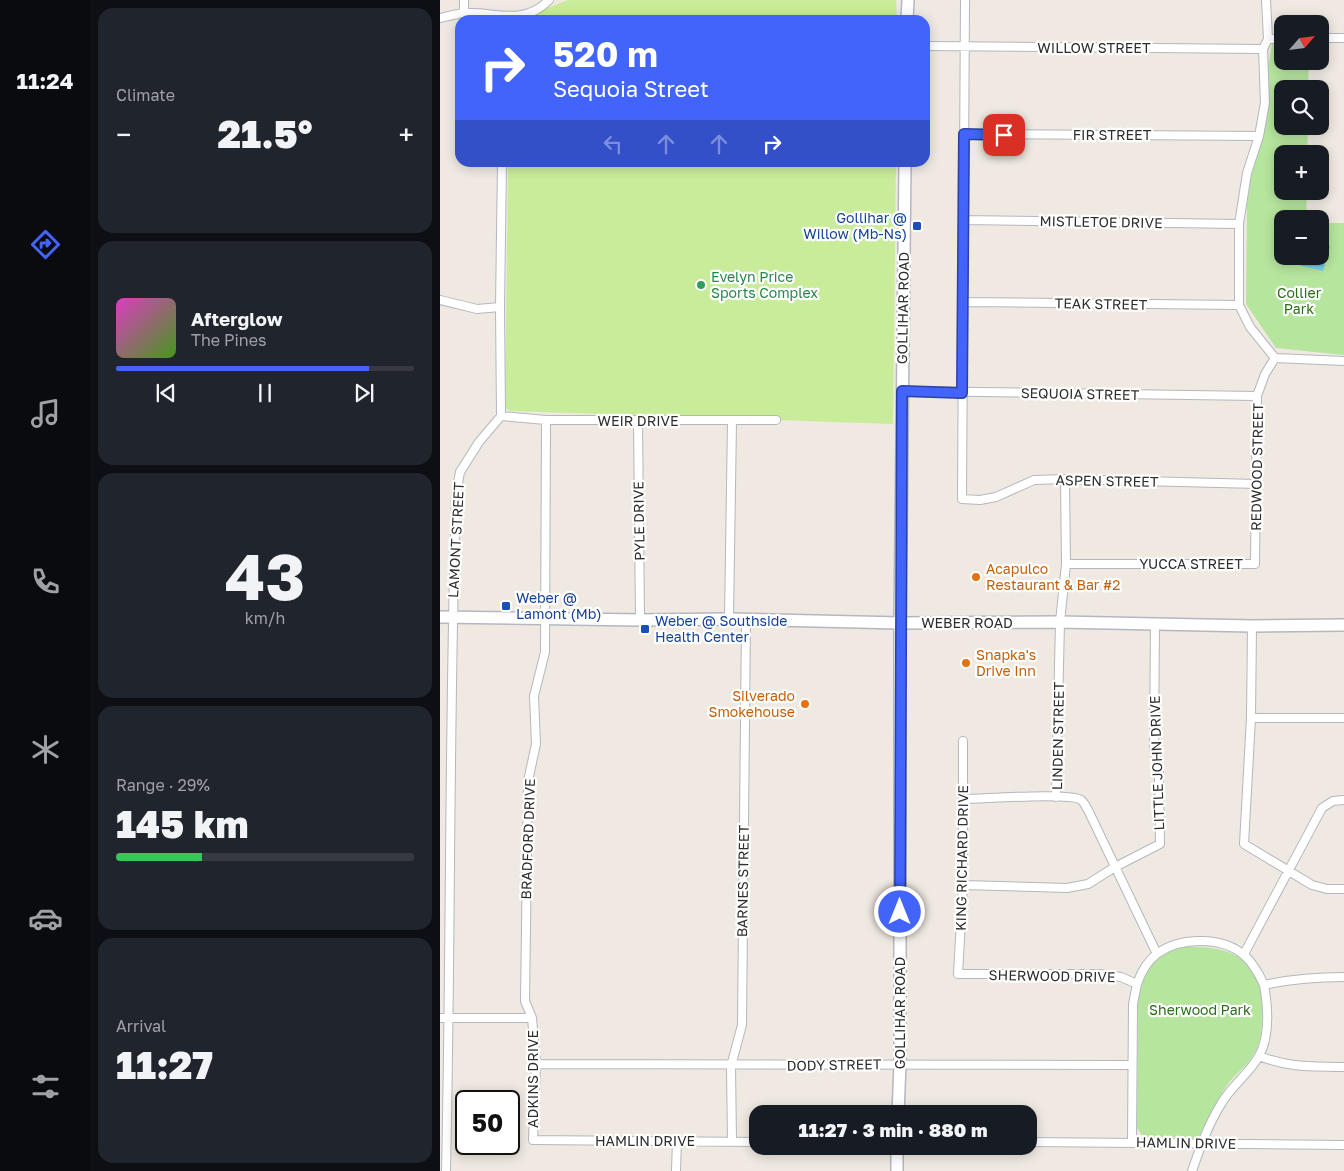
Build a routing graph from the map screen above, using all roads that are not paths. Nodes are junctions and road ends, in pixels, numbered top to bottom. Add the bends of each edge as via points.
1 (464, 0) edge
2 (549, 0) edge
3 (908, 0) edge
4 (965, 0) edge
5 (1266, 0) edge
6 (464, 13) junction
7 (480, 15) edge
8 (519, 15) edge
9 (907, 15) edge
10 (440, 18) edge
11 (1329, 38) edge
12 (1344, 38) edge
13 (1268, 39) junction
14 (1274, 39) edge
15 (930, 46) edge
16 (964, 47) junction
17 (1263, 49) junction
18 (964, 134) junction
19 (1259, 136) junction
20 (502, 167) edge
21 (905, 167) edge
22 (963, 220) junction
23 (1239, 224) junction
24 (440, 300) edge
25 (964, 302) junction
26 (1239, 305) junction
27 (500, 307) junction
28 (1275, 358) junction
29 (1344, 361) edge
30 (902, 391) junction
31 (962, 393) junction
32 (1257, 396) junction
33 (500, 416) junction
34 (546, 420) junction
35 (776, 420) dead end
36 (638, 421) junction
37 (732, 421) junction
38 (1065, 480) junction
39 (1257, 484) junction
40 (1066, 564) junction
41 (1255, 564) joint
42 (440, 617) edge
43 (452, 617) junction
44 (729, 618) junction
45 (544, 619) junction
46 (746, 619) junction
47 (640, 620) junction
48 (1060, 622) junction
49 (900, 623) junction
50 (1155, 624) junction
51 (1344, 624) edge
52 (1252, 626) junction
53 (1251, 718) junction
54 (1344, 718) edge
55 (962, 741) dead end
56 (1056, 797) junction
57 (964, 799) junction
58 (1344, 800) edge
59 (440, 844) edge
60 (449, 844) junction
61 (1115, 867) junction
62 (1288, 870) junction
63 (963, 885) junction
64 (1344, 889) edge
65 (440, 929) edge
66 (450, 929) junction
67 (1157, 954) junction
68 (1244, 954) junction
69 (958, 974) joint
70 (1344, 977) edge
71 (1137, 984) junction
72 (1264, 984) junction
73 (444, 1018) edge
74 (532, 1018) junction
75 (1259, 1056) junction
76 (536, 1064) junction
77 (900, 1064) junction
78 (1132, 1065) junction
79 (731, 1066) junction
80 (1344, 1067) edge
81 (444, 1104) edge
82 (898, 1105) edge
83 (533, 1140) joint
84 (677, 1142) junction
85 (732, 1142) junction
86 (749, 1142) edge
87 (1037, 1142) edge
88 (1132, 1142) junction
89 (1202, 1144) junction
90 (1344, 1144) edge
91 (897, 1155) edge
92 (446, 1171) edge
93 (676, 1171) edge
94 (897, 1171) edge
95 (1192, 1171) edge

1 - 6 street
2 - 8 street via 542,7
3 - 9 main road
4 - 16 street
5 - 13 street
6 - 7 street
6 - 10 street
11 - 12 street
13 - 14 street
13 - 17 street
15 - 16 street, WILLOW STREET
16 - 17 street, WILLOW STREET
16 - 18 street
17 - 19 street via 1265,103
18 - 19 street, FIR STREET
18 - 22 street
19 - 23 street via 1247,172
20 - 27 street
21 - 30 main road, GOLLIHAR ROAD
22 - 23 street, MISTLETOE DRIVE
22 - 25 street
23 - 26 street
24 - 27 street via 477,309
25 - 26 street, TEAK STREET
25 - 31 street
26 - 28 street via 1250,327
27 - 33 street
28 - 29 street
28 - 32 street, REDWOOD STREET
30 - 31 street, SEQUOIA STREET
30 - 49 main road, GOLLIHAR ROAD
31 - 32 street, SEQUOIA STREET
31 - 38 street, ASPEN STREET via 962,498 980,500 996,497 1034,480
32 - 39 street, REDWOOD STREET
33 - 34 street, WEIR DRIVE
33 - 43 street, LAMONT STREET via 460,472 456,494
34 - 36 street, WEIR DRIVE
34 - 45 street, BRADFORD DRIVE
35 - 37 street, WEIR DRIVE
36 - 37 street, WEIR DRIVE
36 - 47 street, PYLE DRIVE
37 - 44 street
38 - 39 street, ASPEN STREET
38 - 40 street, LINDEN STREET
39 - 41 street, REDWOOD STREET
40 - 41 street, YUCCA STREET
40 - 48 street, LINDEN STREET
42 - 43 main road, WEBER ROAD
43 - 45 main road, WEBER ROAD
43 - 60 street, LAMONT STREET
44 - 46 main road, WEBER ROAD
44 - 47 main road, WEBER ROAD
45 - 47 main road, WEBER ROAD
45 - 74 street, BRADFORD DRIVE via 545,652 534,696 536,744 528,781 525,1001
46 - 49 main road, WEBER ROAD
46 - 79 street, BARNES STREET via 742,1025
48 - 49 main road, WEBER ROAD
48 - 50 main road, WEBER ROAD
48 - 56 street, LINDEN STREET
49 - 77 main road, GOLLIHAR ROAD
50 - 52 main road, WEBER ROAD
50 - 61 street, LITTLE JOHN DRIVE via 1154,749 1159,771 1160,844
51 - 52 main road, WEBER ROAD
52 - 53 street
53 - 54 street
53 - 62 street via 1244,844
55 - 57 street, KING RICHARD DRIVE
56 - 57 street
56 - 61 street, LINDEN STREET via 1072,797 1081,801
57 - 63 street, KING RICHARD DRIVE
58 - 62 street via 1333,801 1322,808
59 - 60 street
60 - 66 street, LAMONT STREET
61 - 63 street, LITTLE JOHN DRIVE via 1088,884 1067,888
61 - 67 street, LINDEN STREET
62 - 64 street via 1312,885
62 - 68 street
63 - 69 street, KING RICHARD DRIVE
65 - 66 street
66 - 73 street, LAMONT STREET
67 - 68 street via 1171,946 1200,941 1228,946
67 - 71 street via 1142,969
68 - 72 street
69 - 71 street, SHERWOOD DRIVE via 1100,974 1121,977
70 - 72 street via 1291,979
71 - 78 street via 1133,1004
72 - 75 street via 1266,1030
73 - 74 street
73 - 81 street, LAMONT STREET
74 - 76 street, ADKINS DRIVE
75 - 80 street via 1279,1064
75 - 89 street via 1221,1104
76 - 79 street, DODY STREET
76 - 83 street, ADKINS DRIVE
77 - 78 street, DODY STREET
77 - 79 street, DODY STREET
77 - 82 main road, GOLLIHAR ROAD
78 - 88 street
79 - 85 street, BARNES STREET
81 - 92 street, LAMONT STREET
83 - 84 street, HAMLIN DRIVE
84 - 85 street, HAMLIN DRIVE
84 - 93 street
85 - 86 street, HAMLIN DRIVE
87 - 88 street, HAMLIN DRIVE
88 - 89 street, HAMLIN DRIVE
89 - 90 street, HAMLIN DRIVE
89 - 95 street
91 - 94 main road

